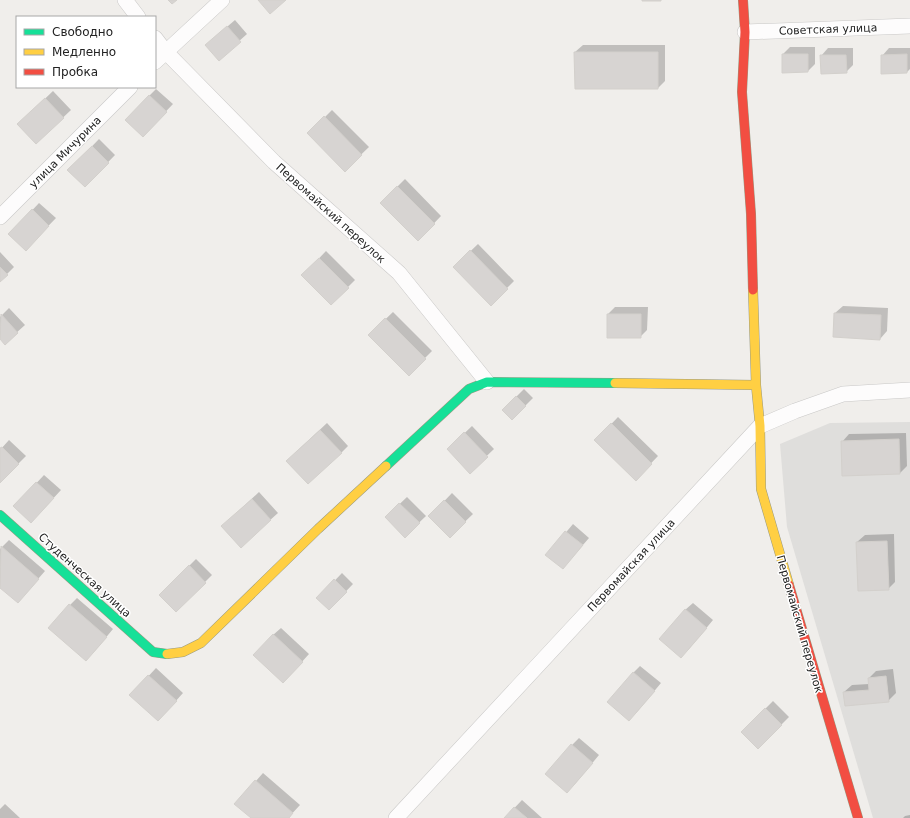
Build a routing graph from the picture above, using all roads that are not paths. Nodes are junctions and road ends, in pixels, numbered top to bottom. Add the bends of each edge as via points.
1 (124, 0) edge
2 (222, 0) edge
3 (743, 0) edge
4 (137, 16) edge
5 (910, 26) edge
6 (745, 32) junction
7 (156, 42) edge
8 (160, 56) edge
9 (129, 88) edge
10 (0, 218) edge
11 (487, 382) junction
12 (756, 385) junction
13 (910, 390) edge
14 (760, 426) junction
15 (0, 516) edge
16 (396, 818) edge
17 (858, 818) edge

1 - 4 street
2 - 8 street
3 - 6 street, Первомайский переулок
5 - 6 street, Советская улица
6 - 12 street, Первомайский переулок via 742,92 751,214
7 - 8 street, Первомайский переулок
8 - 11 street, Первомайский переулок via 399,273
9 - 10 street, улица Мичурина
11 - 12 street
11 - 15 street, Студенческая улица via 470,389 318,529 200,643 174,655 153,652
12 - 14 street, Первомайский переулок
13 - 14 street, Первомайская улица via 843,394
14 - 16 street, Первомайская улица
14 - 17 street, Первомайский переулок via 761,489

